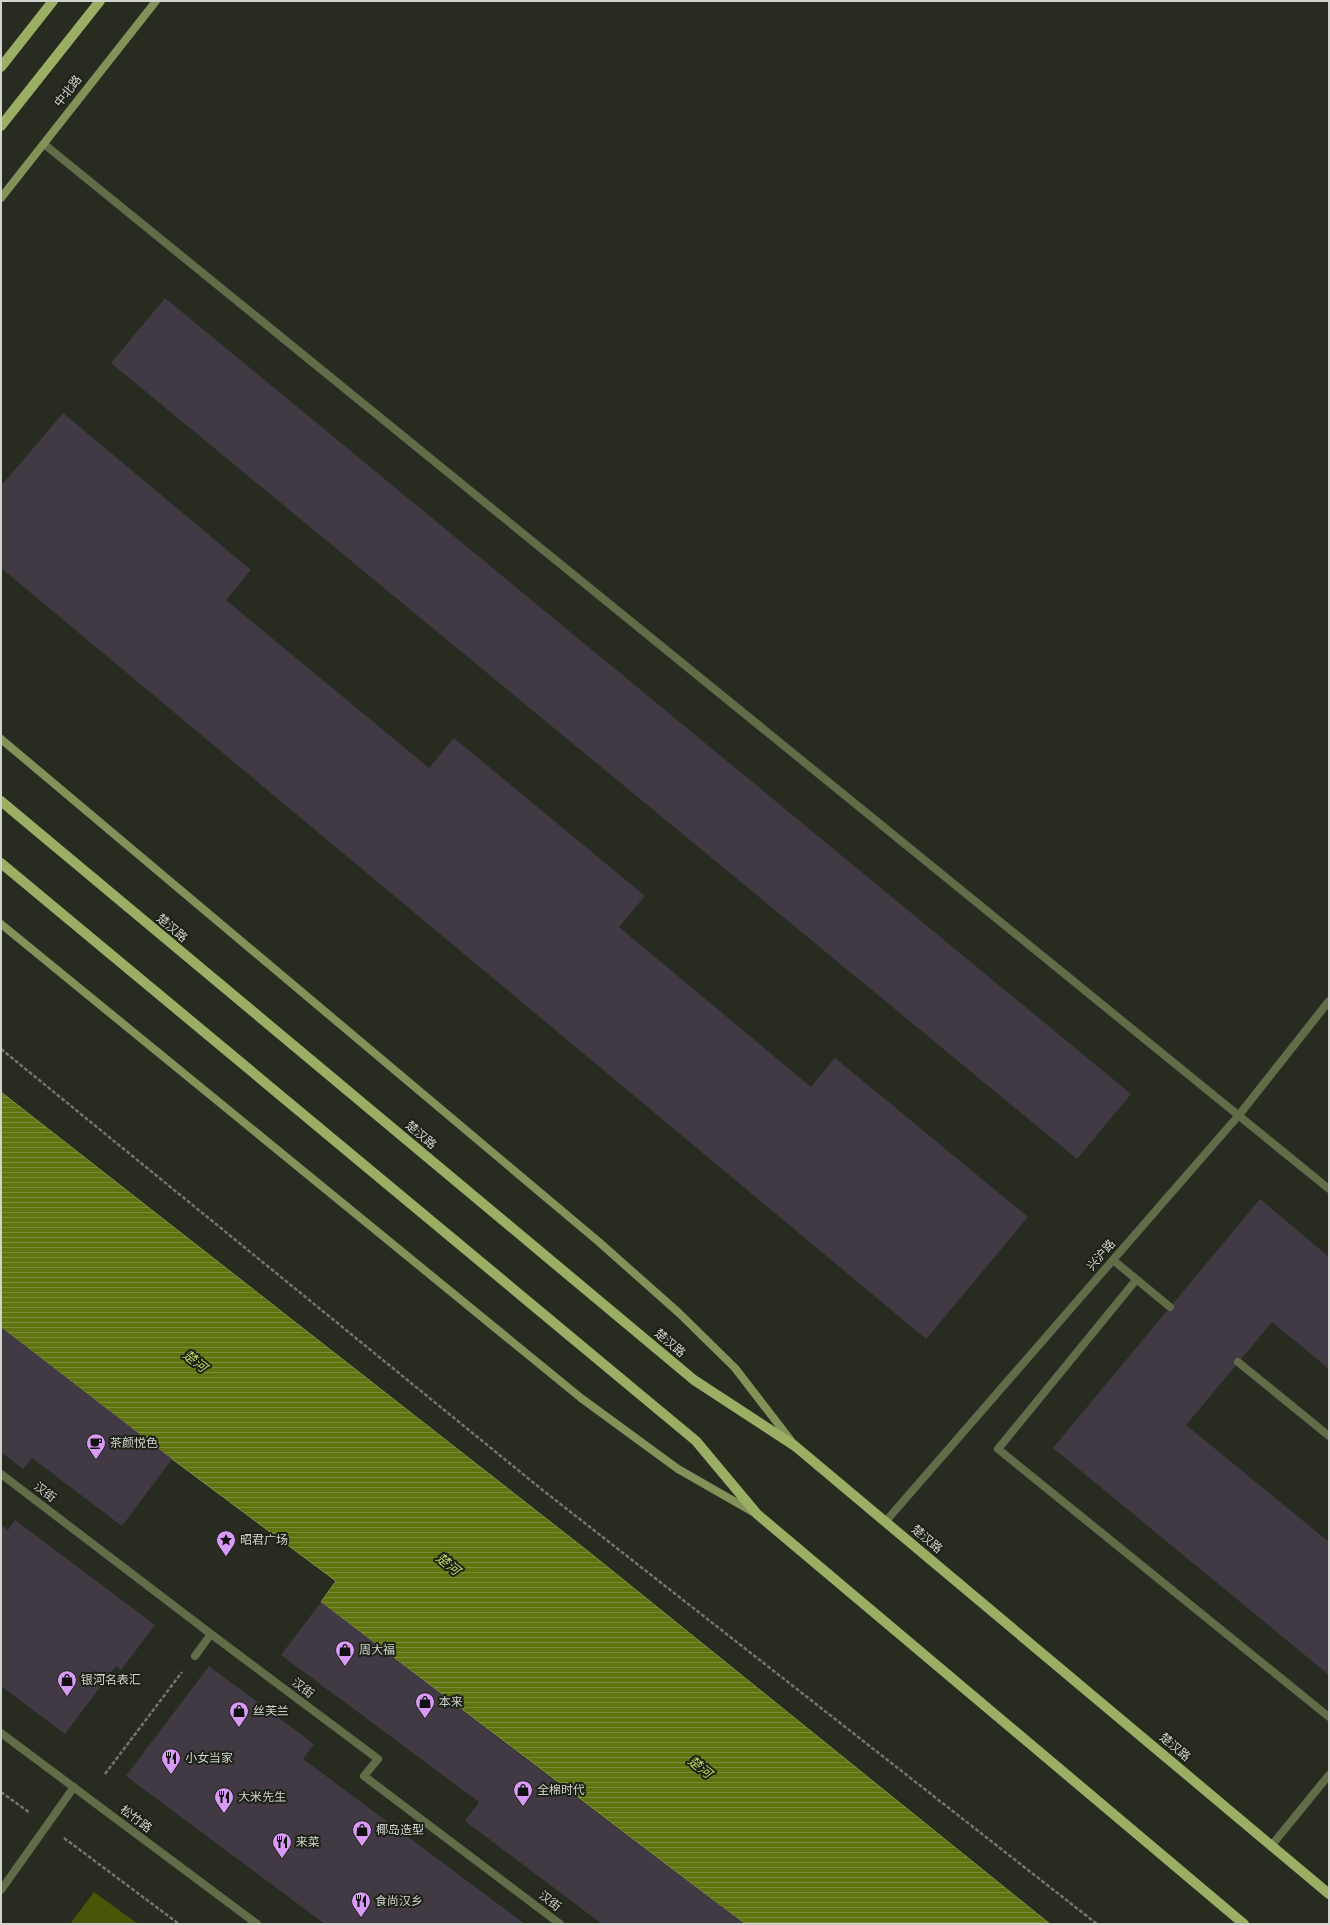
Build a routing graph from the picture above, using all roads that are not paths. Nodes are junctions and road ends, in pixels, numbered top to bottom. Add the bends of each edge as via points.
1 (53, 1) edge
2 (100, 1) edge
3 (156, 1) edge
4 (1, 67) edge
5 (1, 126) edge
6 (44, 144) junction
7 (1, 198) edge
8 (1, 739) edge
9 (1, 801) edge
10 (1, 863) edge
11 (1, 924) edge
12 (1329, 1001) edge
13 (1239, 1115) junction
14 (1329, 1189) edge
15 (1113, 1260) junction
16 (1136, 1280) junction
17 (1170, 1307) dead end
18 (1238, 1362) dead end
19 (1329, 1436) edge
20 (795, 1446) junction
21 (1, 1474) edge
22 (757, 1514) junction
23 (886, 1521) junction
24 (211, 1634) junction
25 (195, 1656) road end
26 (1329, 1717) edge
27 (1, 1733) edge
28 (1329, 1775) edge
29 (74, 1787) junction
30 (1271, 1846) junction
31 (1, 1890) edge
32 (1329, 1894) edge
33 (257, 1924) edge
34 (560, 1924) edge
35 (1244, 1924) edge

1 - 4 main road
2 - 5 main road
3 - 6 main road, 中北路
6 - 7 main road, 中北路
6 - 13 street
8 - 20 main road via 599,1242 679,1313 735,1368
9 - 20 main road, 楚汉路 via 694,1380
10 - 22 main road via 696,1441
11 - 22 main road via 581,1398 678,1469
12 - 13 street, 兴沪路
13 - 14 street
13 - 15 street, 兴沪路
15 - 16 street
15 - 23 street, 兴沪路
16 - 17 street
16 - 26 street via 998,1449
18 - 19 street
20 - 23 main road, 楚汉路
21 - 24 street, 汉街
22 - 35 main road
23 - 30 main road, 楚汉路
24 - 25 street
24 - 34 street, 汉街 via 378,1759 364,1776
27 - 29 street, 松竹路
28 - 30 street
29 - 31 street
29 - 33 street, 松竹路
30 - 32 main road, 楚汉路

